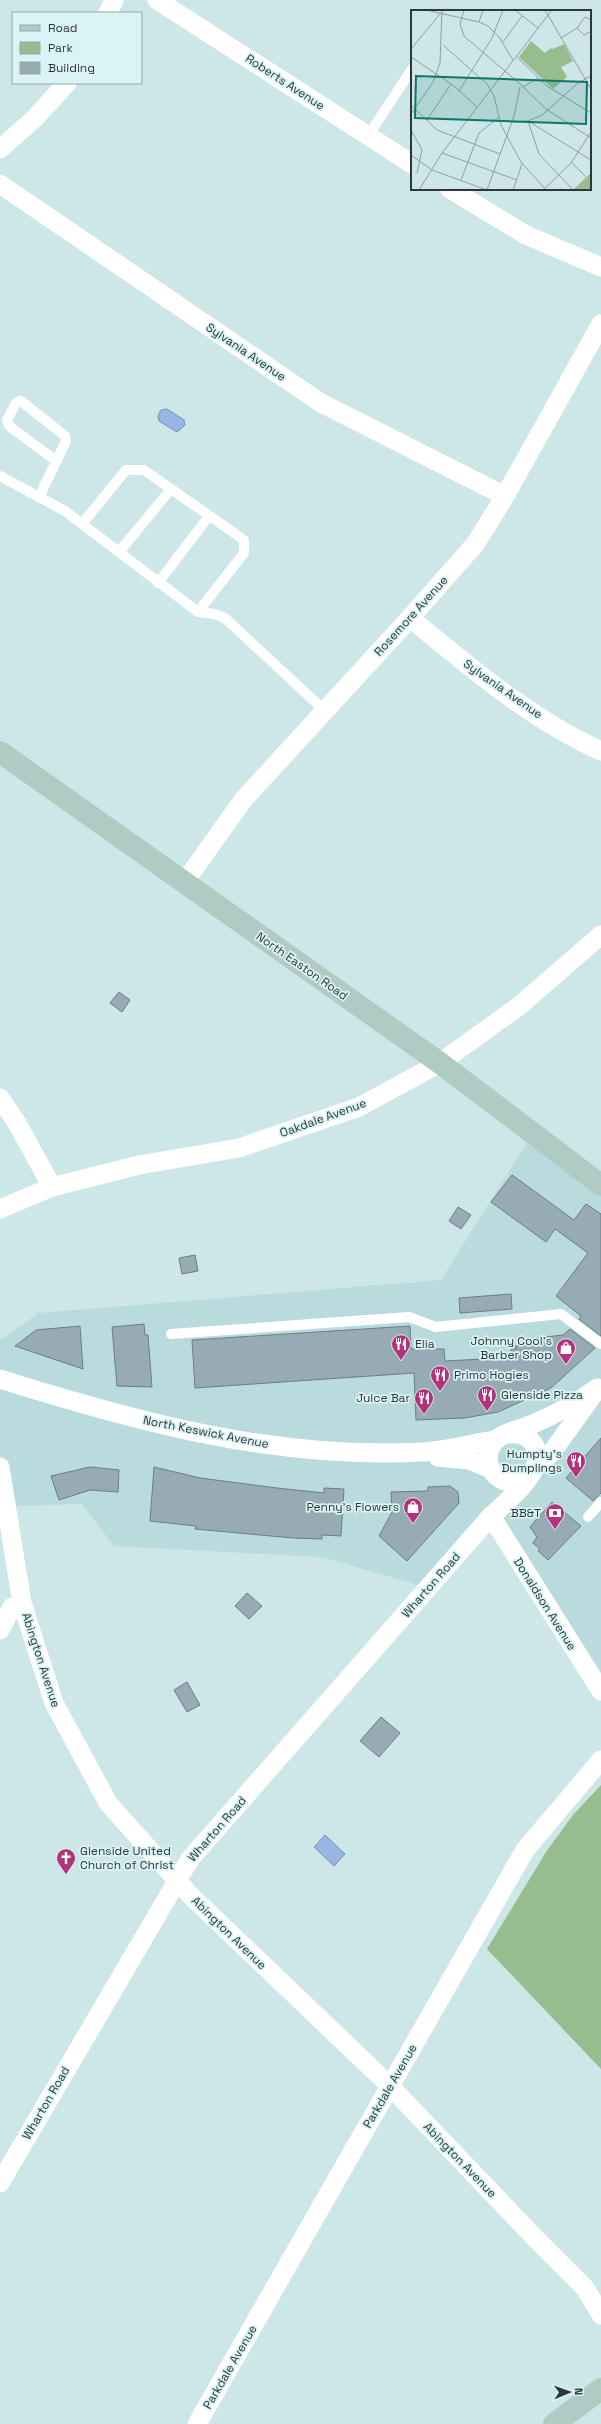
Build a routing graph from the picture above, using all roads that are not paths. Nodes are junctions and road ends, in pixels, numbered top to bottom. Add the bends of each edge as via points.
1 (114, 0) edge
2 (158, 0) edge
3 (108, 12) edge
4 (411, 71) edge
5 (66, 84) edge
6 (368, 136) junction
7 (1, 146) edge
8 (411, 163) edge
9 (0, 184) edge
10 (452, 190) edge
11 (601, 267) edge
12 (601, 324) edge
13 (55, 460) junction
14 (0, 476) edge
15 (171, 489) junction
16 (505, 496) junction
17 (39, 497) junction
18 (209, 516) junction
19 (82, 524) junction
20 (118, 552) junction
21 (158, 583) junction
22 (198, 612) junction
23 (410, 618) junction
24 (324, 711) junction
25 (601, 751) edge
26 (0, 752) edge
27 (184, 883) junction
28 (601, 935) edge
29 (440, 1063) junction
30 (0, 1098) edge
31 (601, 1185) edge
32 (52, 1187) junction
33 (0, 1209) edge
34 (171, 1334) dead end
35 (601, 1344) edge
36 (0, 1379) edge
37 (599, 1386) edge
38 (503, 1436) junction
39 (393, 1453) junction
40 (0, 1467) edge
41 (533, 1471) junction
42 (493, 1472) junction
43 (601, 1502) edge
44 (491, 1516) junction
45 (588, 1517) dead end
46 (11, 1607) edge
47 (0, 1630) edge
48 (601, 1691) edge
49 (601, 1760) edge
50 (177, 1880) junction
51 (390, 2086) junction
52 (0, 2183) edge
53 (601, 2315) edge
54 (601, 2389) edge
55 (197, 2424) edge
56 (554, 2424) edge

1 - 3 street
2 - 6 street, Roberts Avenue
4 - 6 lane
5 - 7 street via 34,119
6 - 8 street, Roberts Avenue
9 - 16 street, Sylvania Avenue via 321,403
10 - 11 street via 526,235
12 - 16 street, Rosemore Avenue
13 - 13 lane via 66,441 66,436 21,401 16,402 7,420 9,426
13 - 17 lane
14 - 17 lane
15 - 18 lane
15 - 19 lane via 144,470 126,470
15 - 20 lane
16 - 23 street, Rosemore Avenue via 476,543
17 - 19 lane
18 - 21 lane
18 - 22 lane via 244,540 244,553
19 - 20 lane
20 - 21 lane
21 - 22 lane
22 - 24 lane via 225,618
23 - 24 street, Rosemore Avenue
23 - 25 street, Sylvania Avenue via 491,684 584,744
24 - 27 street, Rosemore Avenue via 243,800
26 - 27 main road, North Easton Road
27 - 29 main road, North Easton Road
28 - 29 street, Oakdale Avenue via 519,1006
29 - 31 main road, North Easton Road
29 - 32 street, Oakdale Avenue via 359,1107 239,1148 139,1165
30 - 32 street via 17,1123
32 - 33 street, Oakdale Avenue
34 - 35 lane via 409,1317 436,1327 561,1314
36 - 39 street, North Keswick Avenue via 175,1429 228,1439 292,1448
37 - 38 street, North Keswick Avenue via 562,1411
37 - 41 street, North Keswick Avenue via 572,1426
38 - 39 street, North Keswick Avenue via 430,1451
38 - 41 street via 521,1434 534,1444 537,1455
38 - 42 street, Wharton Road via 489,1454
39 - 42 street, North Keswick Avenue via 459,1458
40 - 46 street, Abington Avenue
41 - 42 street, North Keswick Avenue via 522,1481 512,1482 501,1479
41 - 44 street, Wharton Road
42 - 44 street, Wharton Road via 497,1494
43 - 45 lane
44 - 48 street, Donaldson Avenue
44 - 50 street, Wharton Road via 190,1859
46 - 47 street
46 - 50 street, Abington Avenue via 54,1704 108,1803
49 - 51 street, Parkdale Avenue via 524,1850
50 - 51 street, Abington Avenue
50 - 52 street, Wharton Road
51 - 53 street, Abington Avenue via 585,2288
51 - 55 street, Parkdale Avenue
54 - 56 main road

